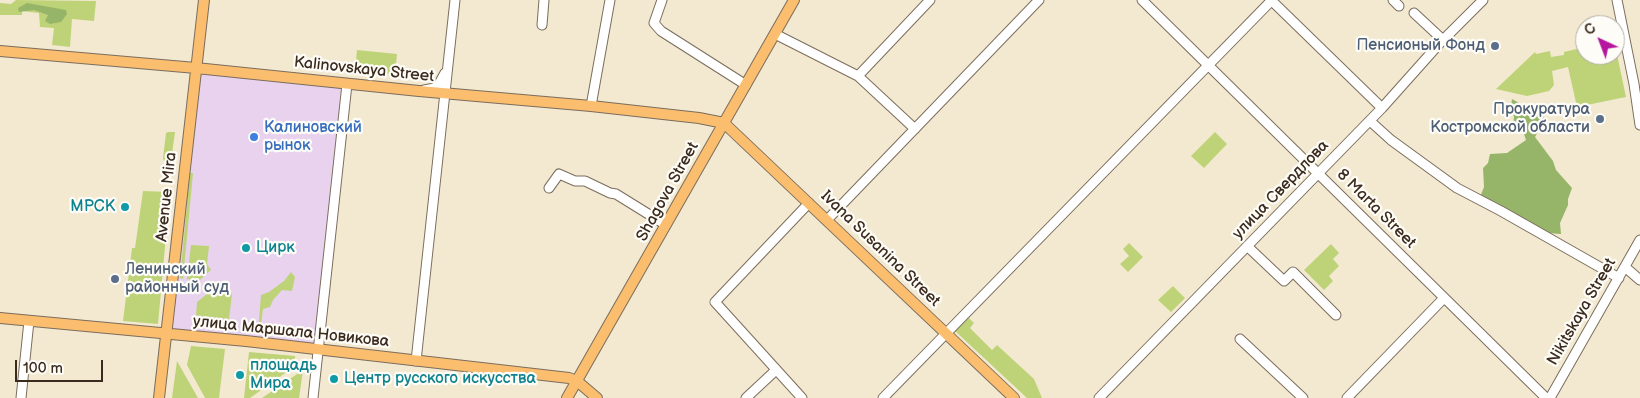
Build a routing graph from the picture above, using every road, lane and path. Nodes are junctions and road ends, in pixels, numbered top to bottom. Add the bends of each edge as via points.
1 (204, 0) edge
2 (455, 0) edge
3 (544, 0) edge
4 (610, 0) edge
5 (662, 0) edge
6 (794, 0) edge
7 (930, 0) edge
8 (1039, 0) edge
9 (1142, 0) edge
10 (1271, 0) edge
11 (1483, 0) edge
12 (1617, 0) edge
13 (1414, 13) dead end
14 (542, 25) dead end
15 (775, 34) junction
16 (1442, 40) junction
17 (0, 51) edge
18 (448, 64) junction
19 (1208, 66) junction
20 (196, 68) junction
21 (858, 76) junction
22 (347, 84) junction
23 (746, 85) junction
24 (419, 91) junction
25 (445, 93) junction
26 (591, 106) junction
27 (1382, 108) junction
28 (1370, 121) junction
29 (1640, 121) edge
30 (724, 122) junction
31 (1640, 125) edge
32 (915, 129) junction
33 (1318, 174) junction
34 (549, 188) dead end
35 (809, 203) junction
36 (826, 220) junction
37 (666, 225) junction
38 (1640, 240) edge
39 (1247, 246) junction
40 (1625, 266) junction
41 (1619, 278) junction
42 (1640, 280) edge
43 (1444, 298) junction
44 (1336, 315) dead end
45 (0, 318) edge
46 (29, 321) junction
47 (946, 333) junction
48 (167, 334) junction
49 (1240, 339) dead end
50 (319, 349) junction
51 (416, 361) junction
52 (776, 370) junction
53 (577, 381) junction
54 (21, 398) edge
55 (159, 398) edge
56 (313, 398) edge
57 (568, 398) edge
58 (597, 398) edge
59 (746, 398) edge
60 (802, 398) edge
61 (883, 398) edge
62 (1014, 398) edge
63 (1099, 398) edge
64 (1303, 398) edge
65 (1347, 398) edge
66 (1546, 398) edge
67 (1550, 398) edge

1 - 20 main road, Avenue Mira
2 - 18 street
3 - 14 street
4 - 26 street
5 - 23 street via 654,23 661,31
6 - 15 main road, Shagova Street
7 - 21 street
8 - 32 street
9 - 19 street, 8 Marta Street
10 - 19 street
10 - 27 street
11 - 16 street, улица Свердлова
12 - 29 street
13 - 16 street
15 - 21 street
15 - 23 main road, Shagova Street
16 - 27 street, улица Свердлова
17 - 20 main road, Kalinovskaya Street
18 - 24 street via 444,78 435,88
18 - 25 street
19 - 33 street, 8 Marta Street
19 - 47 street
20 - 22 main road, Kalinovskaya Street
20 - 48 main road, Avenue Mira
21 - 32 street
22 - 24 main road, Kalinovskaya Street
22 - 50 street
23 - 30 main road, Shagova Street
24 - 25 main road, Kalinovskaya Street
25 - 26 main road, Kalinovskaya Street
25 - 51 street
26 - 30 main road, Kalinovskaya Street
27 - 28 street, улица Свердлова
28 - 33 street, улица Свердлова
28 - 41 street via 1457,188
29 - 31 street
30 - 35 main road, Ivana Susanina Street
30 - 37 main road, Shagova Street
32 - 36 street
33 - 39 street, улица Свердлова
33 - 43 street, 8 Marta Street
34 - 37 street via 559,174 575,181 585,181 616,194
35 - 36 main road, Ivana Susanina Street
35 - 52 street via 715,302
36 - 47 main road, Ivana Susanina Street
37 - 53 main road, Shagova Street
38 - 40 street, Nikitskaya Street
39 - 44 street via 1284,281 1293,272
39 - 63 street, улица Свердлова
40 - 41 street, Nikitskaya Street
40 - 42 street
41 - 67 street, Nikitskaya Street
43 - 65 street
43 - 66 street, 8 Marta Street
45 - 46 main road, улица Маршала Новикова
46 - 48 main road, улица Маршала Новикова
46 - 54 street
47 - 61 street
47 - 62 main road, Ivana Susanina Street
48 - 50 main road, улица Маршала Новикова
48 - 55 main road, Avenue Mira
49 - 64 street
50 - 51 main road, улица Маршала Новикова
50 - 56 street
51 - 53 main road, улица Маршала Новикова
52 - 59 street
52 - 60 street
53 - 57 main road, Shagova Street
53 - 58 main road

